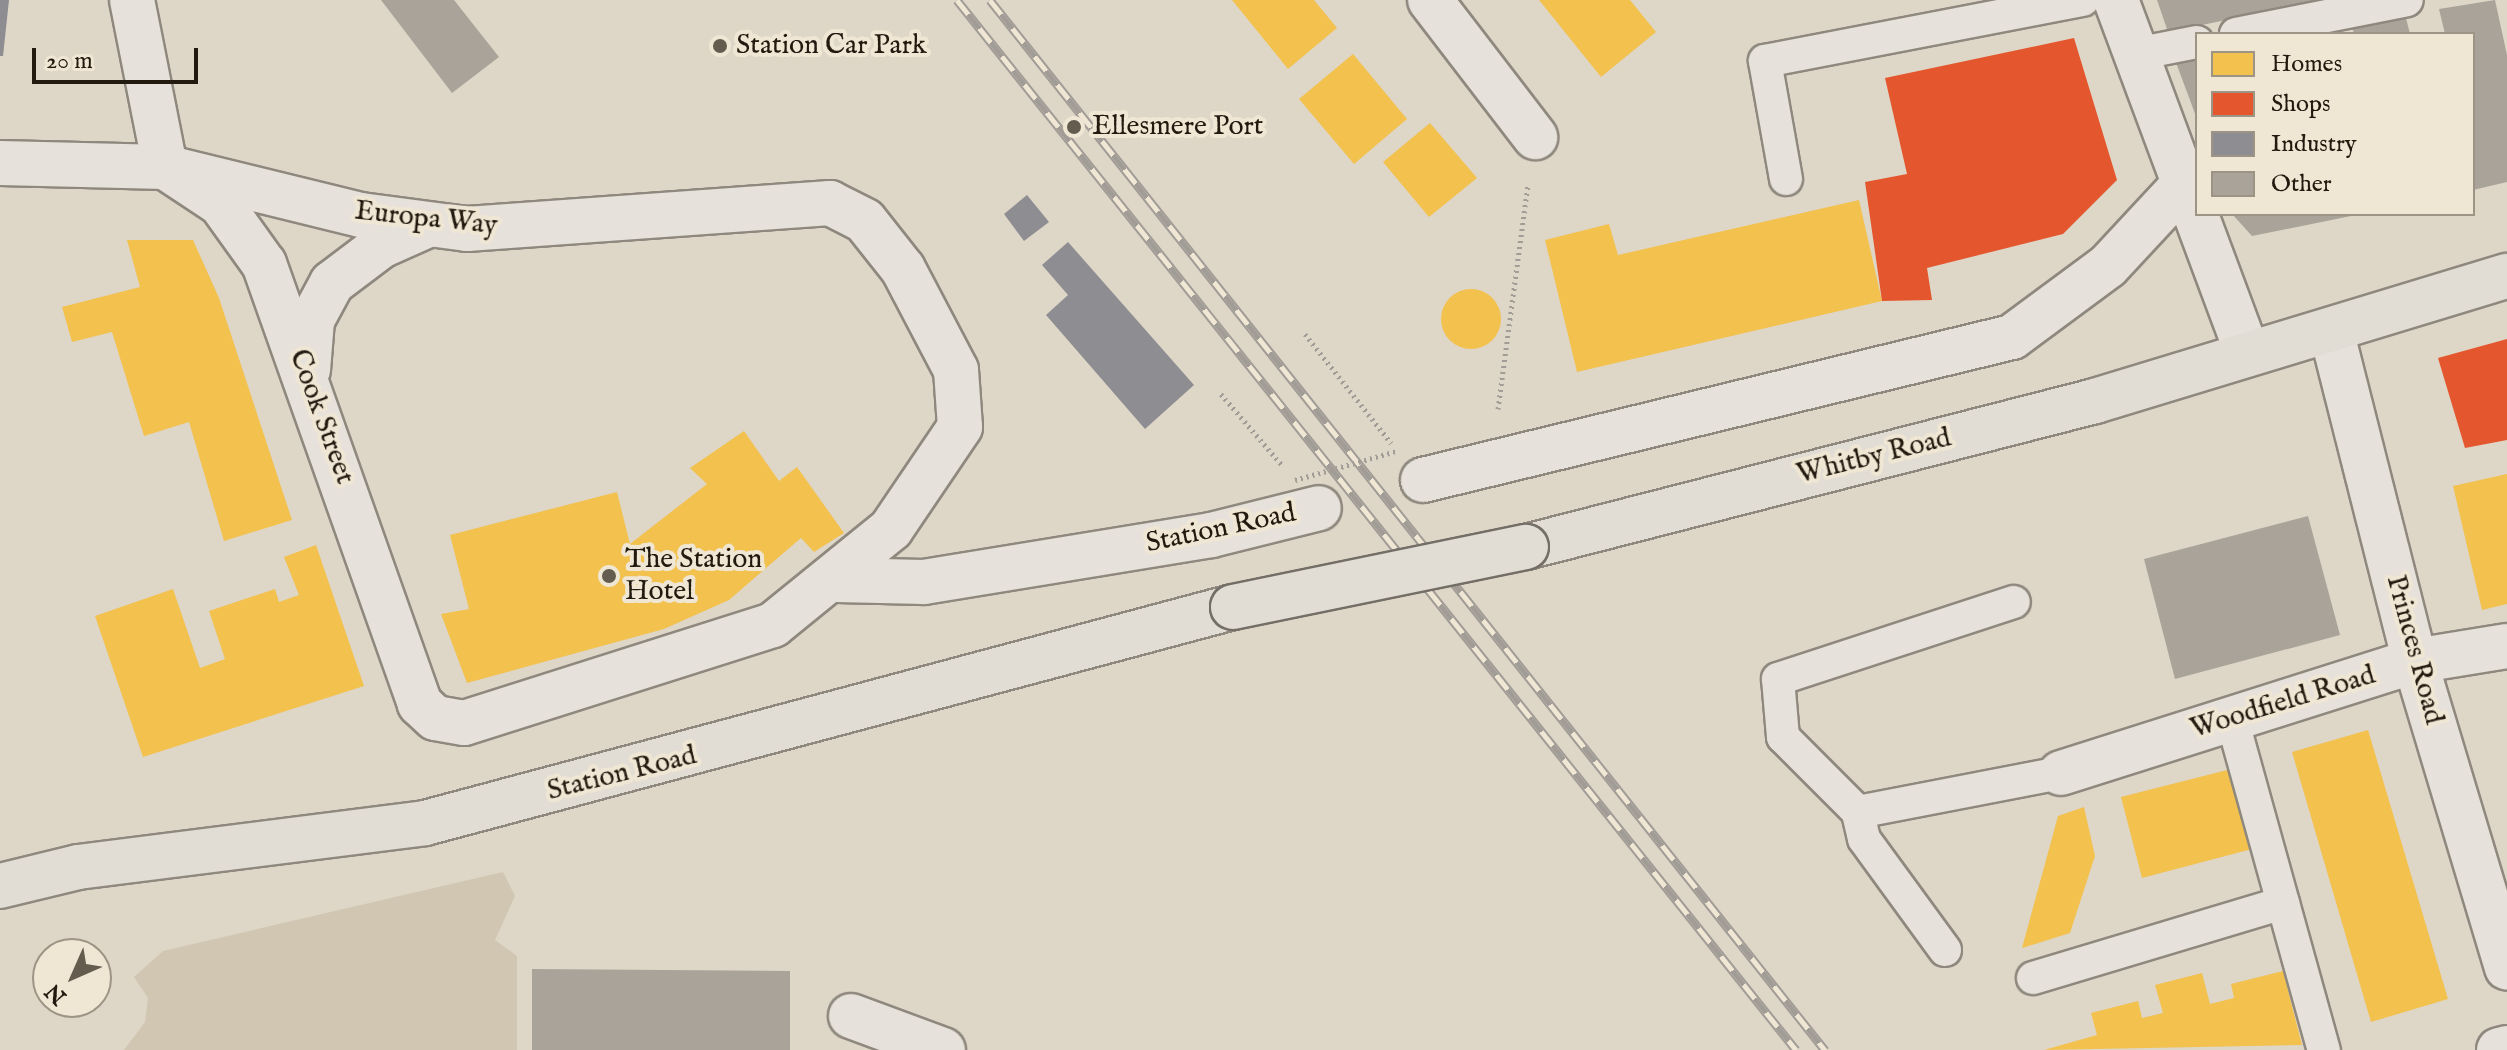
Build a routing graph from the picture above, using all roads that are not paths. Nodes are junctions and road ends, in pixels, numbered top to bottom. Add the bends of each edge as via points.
1 (132, 0) edge
2 (1430, 0) edge
3 (2083, 0) edge
4 (2116, 0) edge
5 (2407, 0) edge
6 (2246, 32) edge
7 (2195, 42) edge
8 (2136, 54) junction
9 (1535, 137) road end
10 (0, 163) edge
11 (165, 167) junction
12 (1786, 179) dead end
13 (2185, 183) junction
14 (2195, 210) edge
15 (2197, 216) edge
16 (428, 225) junction
17 (2507, 276) edge
18 (2331, 330) junction
19 (2247, 352) junction
20 (308, 376) junction
21 (1410, 466) road end
22 (1307, 494) road end
23 (837, 580) junction
24 (2014, 602) dead end
25 (1233, 607) joint
26 (2507, 646) edge
27 (2415, 661) junction
28 (2232, 719) junction
29 (2061, 773) joint
30 (1858, 812) junction
31 (0, 886) edge
32 (2283, 903) junction
33 (1945, 950) dead end
34 (2507, 968) edge
35 (2033, 978) dead end
36 (851, 1016) dead end
37 (2507, 1048) edge
38 (943, 1050) edge
39 (2324, 1050) edge
40 (2499, 1050) edge

1 - 11 street
2 - 9 street
3 - 12 lane via 1765,61
4 - 8 street
5 - 6 lane
7 - 8 lane
8 - 13 street
10 - 11 street, Europa Way
11 - 16 street, Europa Way
11 - 20 street, Cook Street via 221,204 244,229
13 - 14 street
13 - 21 street via 2108,266 2012,337 1497,463
15 - 19 street
16 - 20 street via 381,246 332,283 312,320
16 - 23 street, Europa Way via 493,229 830,203 848,208 889,247 956,370 960,427 926,487
17 - 18 main road, Whitby Road
18 - 19 main road, Whitby Road
18 - 27 street, Princes Road
19 - 25 main road, Whitby Road, bridge via 2095,401 1526,547
20 - 23 street, Cook Street via 420,704 446,722 493,714 725,644 773,625
22 - 23 street, Station Road via 1211,535 924,582
24 - 30 lane via 1778,679 1783,737
25 - 31 main road, Station Road via 425,823 78,867
26 - 27 street, Woodfield Road
27 - 28 street, Woodfield Road
27 - 34 street, Princes Road
28 - 29 street, Woodfield Road
28 - 32 lane
29 - 30 lane
30 - 33 lane via 1864,839
32 - 35 lane
32 - 39 lane
36 - 38 street
37 - 40 street

